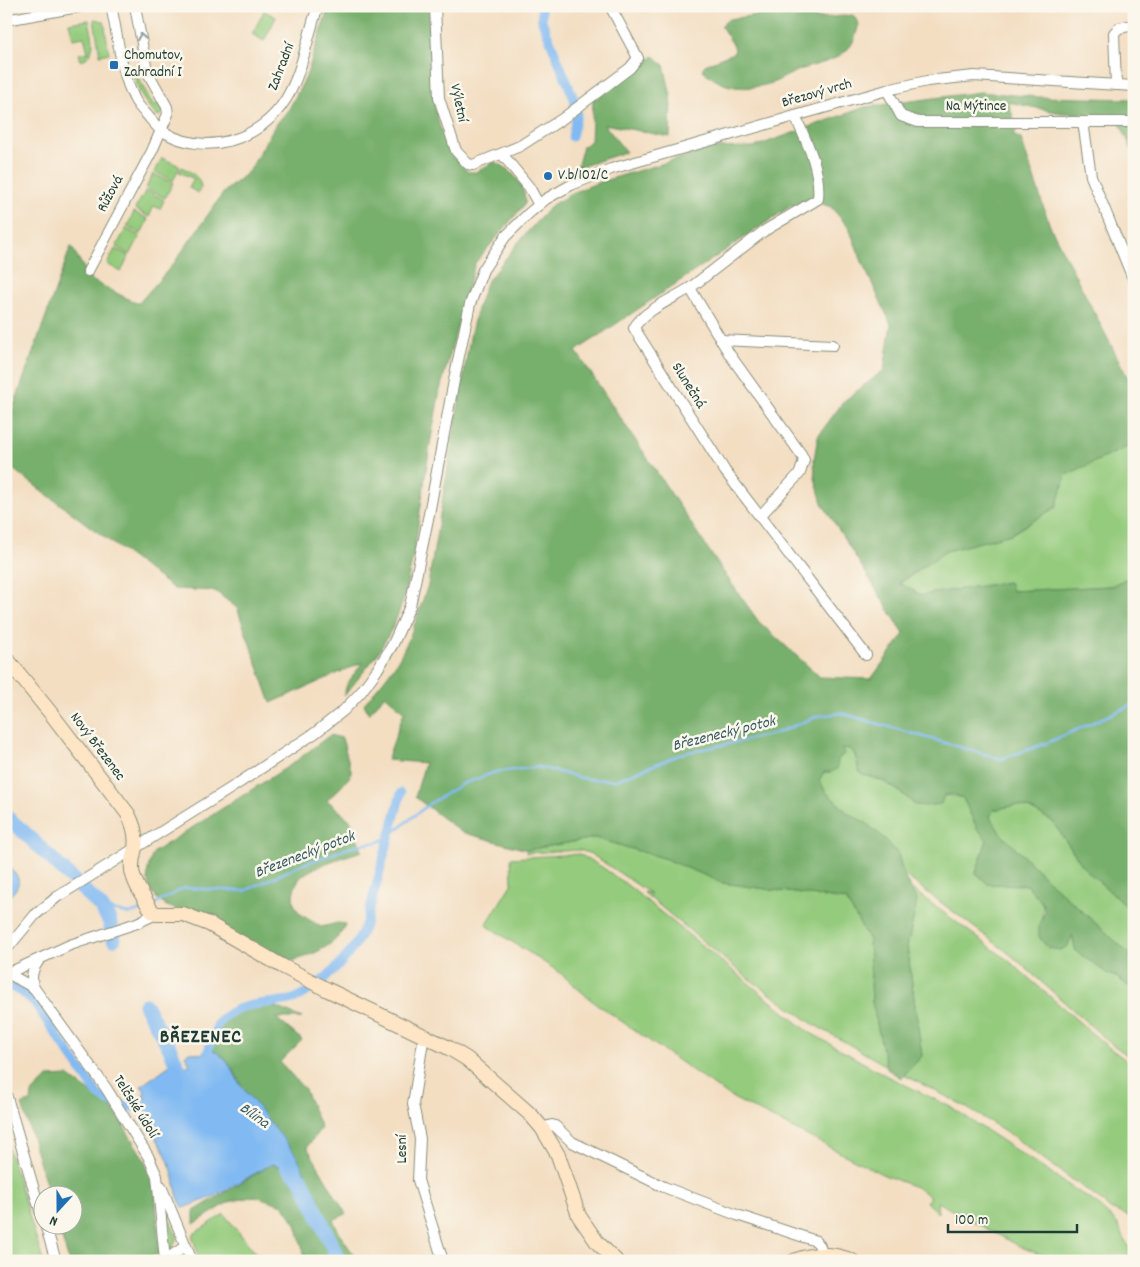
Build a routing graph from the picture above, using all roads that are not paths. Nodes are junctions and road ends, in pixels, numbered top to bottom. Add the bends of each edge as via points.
1 (84, 6) edge
2 (111, 6) edge
3 (135, 6) edge
4 (318, 6) edge
5 (435, 6) edge
6 (610, 6) edge
7 (6, 20) edge
8 (1134, 25) edge
9 (1116, 85) junction
10 (1134, 86) edge
11 (887, 90) junction
12 (795, 116) junction
13 (1083, 122) junction
14 (1134, 122) edge
15 (162, 131) junction
16 (502, 154) junction
17 (539, 205) junction
18 (88, 271) dead end
19 (1134, 281) edge
20 (690, 288) junction
21 (721, 340) junction
22 (833, 345) dead end
23 (760, 516) junction
24 (866, 655) dead end
25 (6, 658) edge
26 (135, 849) junction
27 (152, 910) junction
28 (6, 950) edge
29 (42, 957) junction
30 (8, 974) edge
31 (34, 988) junction
32 (424, 1036) junction
33 (6, 1094) edge
34 (542, 1128) junction
35 (157, 1176) junction
36 (32, 1184) edge
37 (48, 1234) edge
38 (186, 1246) junction
39 (821, 1254) junction
40 (165, 1260) edge
41 (56, 1261) edge
42 (192, 1261) edge
43 (443, 1261) edge
44 (616, 1261) edge
45 (794, 1261) edge
46 (852, 1261) edge

1 - 7 street
2 - 15 street, Zahradní via 120,55 134,99
15 -> 3 street, Růžová via 169,112 147,71
4 - 15 street, Zahradní via 293,86 285,101 262,126 238,140 225,143 186,141
5 - 16 street, Výletní via 439,98 456,152 473,165
6 - 16 street via 638,58 630,68 580,106 520,146
8 - 9 street via 1119,28 1114,33
9 - 10 street, Březový vrch
9 - 11 street, Březový vrch via 974,76 927,81
11 - 12 street, Březový vrch
11 - 13 street, Na Mýtince via 900,116 918,122
12 - 17 street, Březový vrch via 588,177
12 - 20 street, Slunečná via 811,150 819,188 818,199 764,231
13 - 14 street, Na Mýtince
13 - 19 street via 1091,176
15 - 18 street, Růžová
16 - 17 street
17 - 26 street, Březový vrch via 500,244 483,270 470,304 410,606 377,670 344,710 315,733
20 - 21 street
20 - 23 street, Slunečná via 650,312 634,328 725,471
21 - 22 street
21 - 23 street via 804,460 800,473
23 - 24 street, Slunečná
25 - 26 street, Nový Březenec via 128,814 136,834
26 - 27 street, Nový Březenec via 133,875
26 - 28 street, Březový vrch via 57,897 35,915
27 - 29 street via 137,923
27 - 32 street via 183,914 209,924 326,989
29 - 30 street
29 - 31 street via 32,973
30 - 31 street
31 - 35 street, Telčské údolí via 112,1096
32 - 34 street via 467,1059
32 - 43 street, Lesní via 412,1104 420,1139 418,1180
33 - 36 street
34 - 39 street via 555,1126 572,1142 664,1187 816,1241
34 - 44 street via 558,1155 579,1216
35 - 38 street
35 - 40 street, Telčské údolí
37 - 41 street
38 - 40 street
38 - 42 street
39 - 45 street
39 - 46 street

